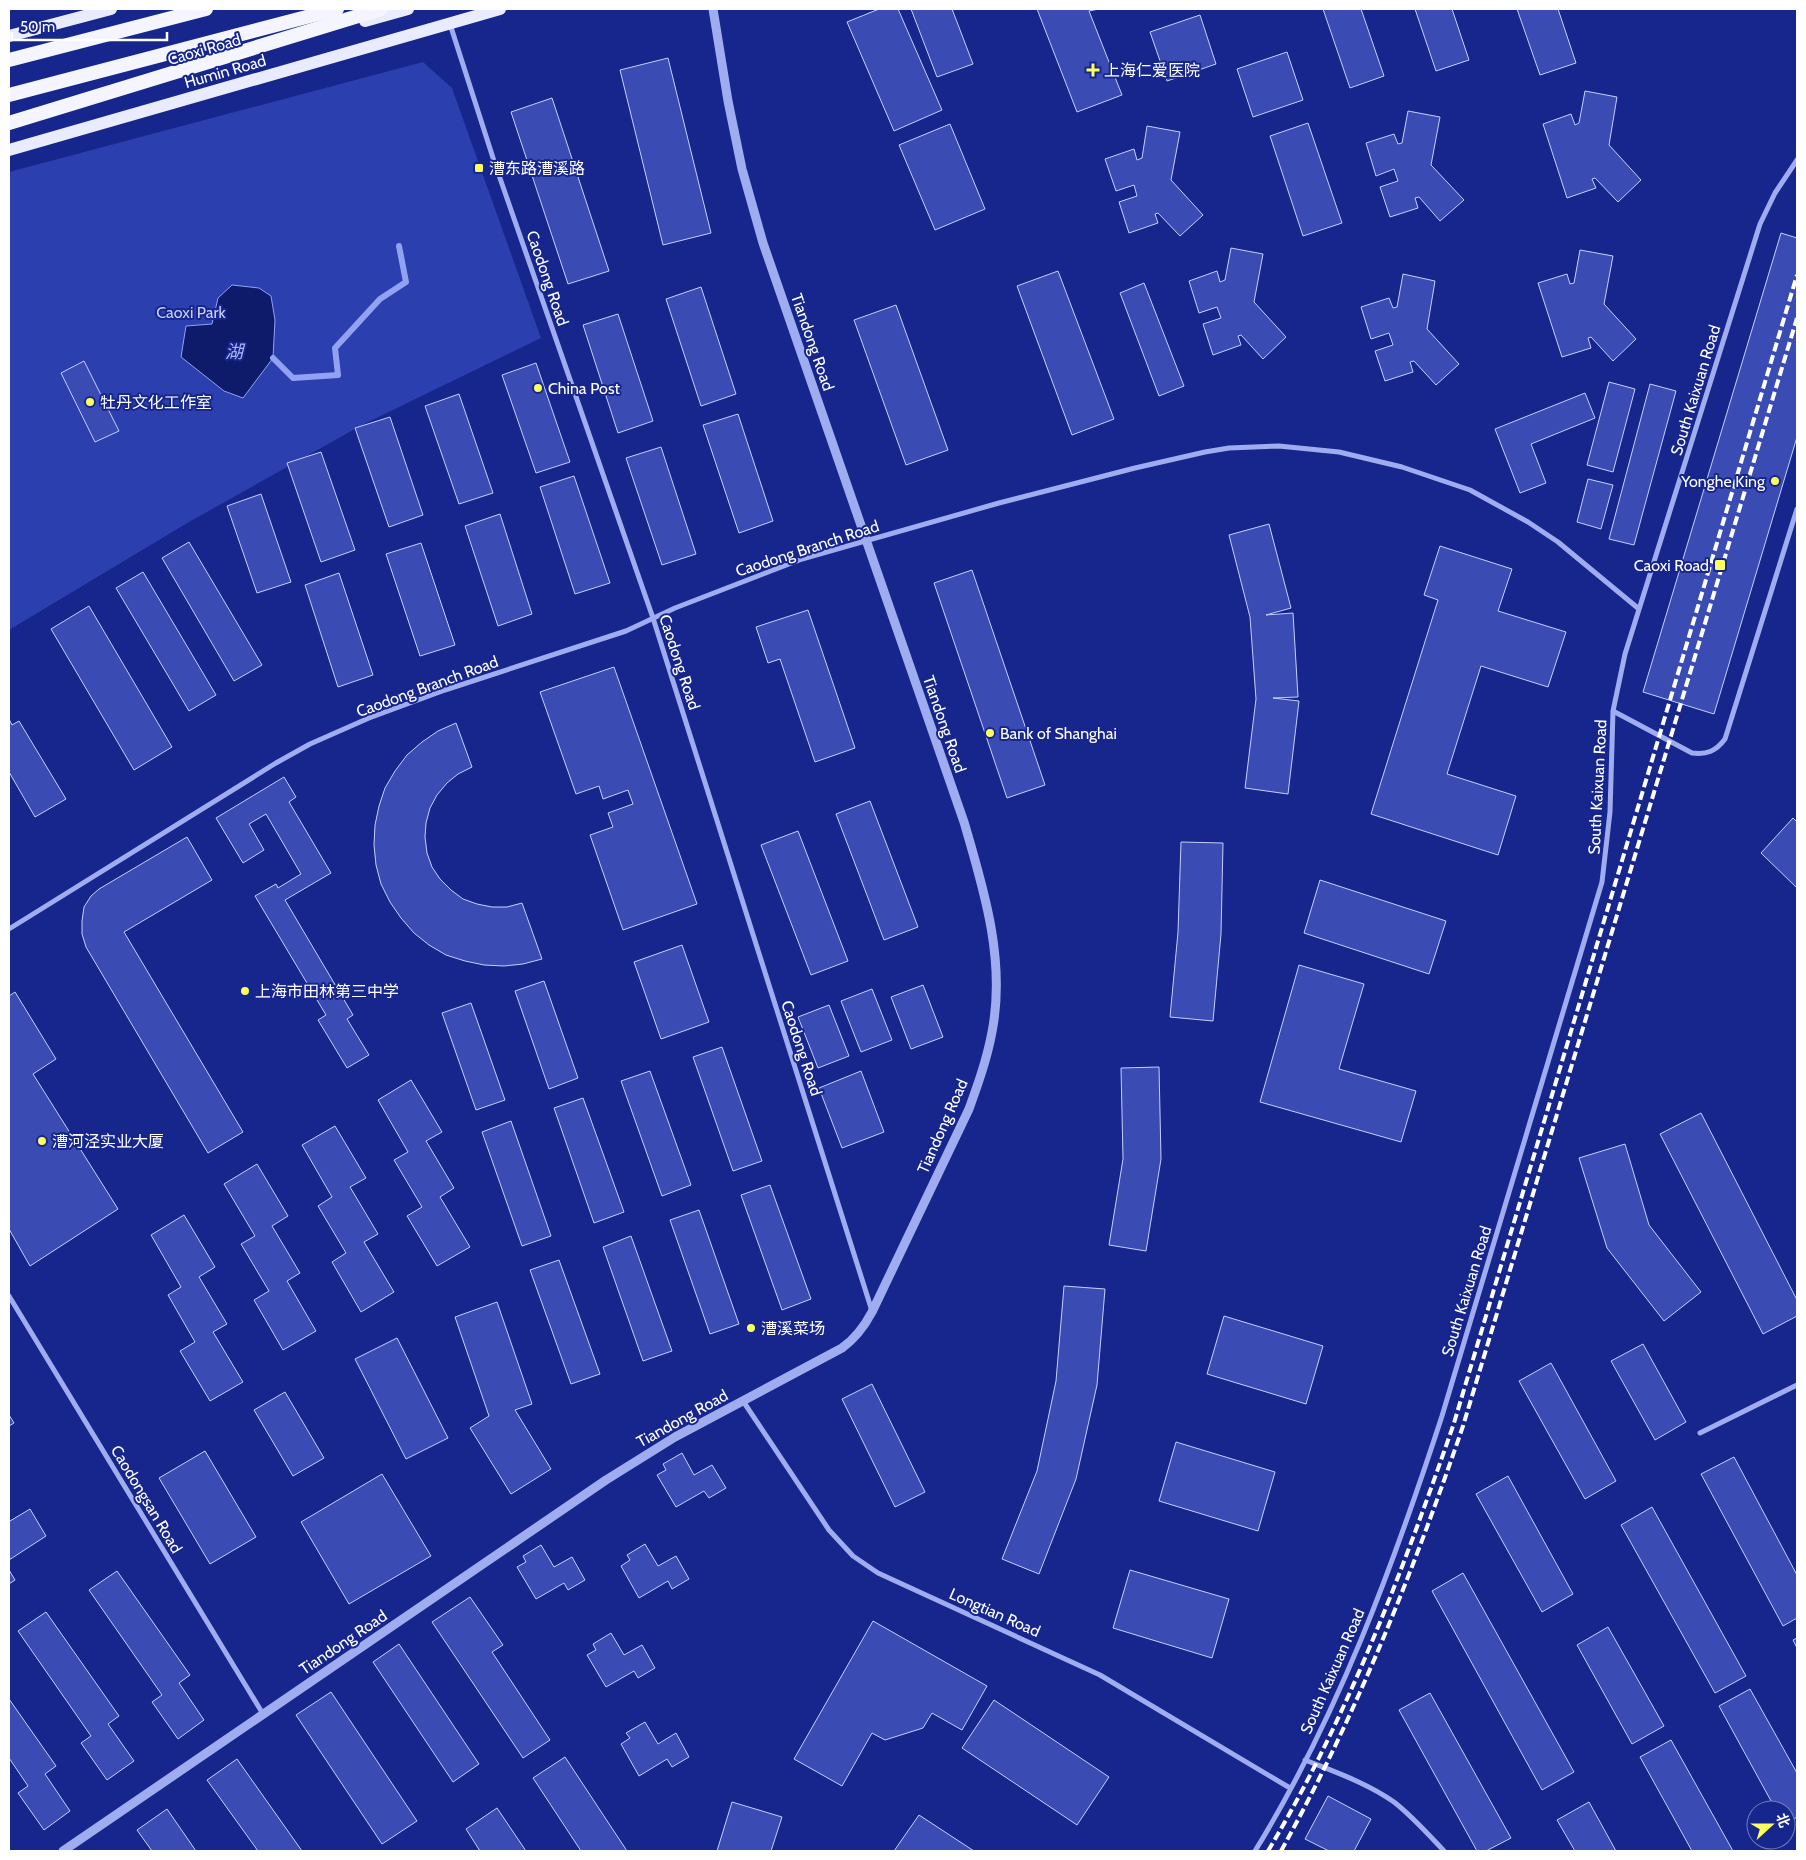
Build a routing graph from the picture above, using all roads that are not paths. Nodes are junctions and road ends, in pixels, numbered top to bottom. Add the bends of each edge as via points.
1 (111, 9) edge
2 (206, 9) edge
3 (337, 9) edge
4 (381, 9) edge
5 (408, 9) edge
6 (500, 9) edge
7 (713, 9) edge
8 (449, 24) junction
9 (9, 36) edge
10 (9, 60) edge
11 (9, 95) edge
12 (9, 122) edge
13 (9, 150) edge
14 (1797, 160) edge
15 (1795, 170) edge
16 (1797, 509) edge
17 (865, 540) junction
18 (1639, 609) junction
19 (653, 618) junction
20 (1613, 711) junction
21 (9, 929) edge
22 (9, 1296) edge
23 (872, 1312) junction
24 (1797, 1385) edge
25 (743, 1401) junction
26 (1700, 1433) dead end
27 (264, 1714) junction
28 (1306, 1760) junction
29 (1290, 1788) junction
30 (63, 1851) edge
31 (1255, 1851) edge
32 (1444, 1851) edge

1 - 9 main road
2 - 10 highway
3 - 11 highway
4 - 12 highway, bridge
5 - 12 main road, Caoxi Road
6 - 8 main road
7 - 17 street, Tiandong Road via 744,178
8 - 13 main road, Humin Road
8 - 19 street, Caodong Road
14 - 15 street, South Kaixuan Road
15 - 18 street, South Kaixuan Road via 1775,193 1760,224
16 - 20 street, South Kaixuan Road via 1725,739 1719,747 1711,752 1692,754
17 - 18 street, Caodong Branch Road via 1205,452 1253,446 1308,448 1369,458 1470,490 1558,542
17 - 19 street, Caodong Branch Road via 802,559
17 - 23 street, Tiandong Road via 981,878 992,930 996,984 992,1031 969,1109
18 - 20 street, South Kaixuan Road
19 - 21 street, Caodong Branch Road via 626,631 445,690 310,744
19 - 23 street, Caodong Road
20 - 28 street, South Kaixuan Road via 1610,812 1599,891 1413,1504 1382,1591
22 - 27 street, Caodongsan Road
23 - 25 street, Tiandong Road via 864,1328 848,1344
24 - 26 street
25 - 27 street, Tiandong Road via 675,1436 606,1480
25 - 29 street, Longtian Road via 829,1530 853,1556 878,1572 1100,1675
27 - 30 street, Tiandong Road
28 - 29 street, South Kaixuan Road
28 - 32 street via 1366,1785 1394,1802
29 - 31 street, South Kaixuan Road

